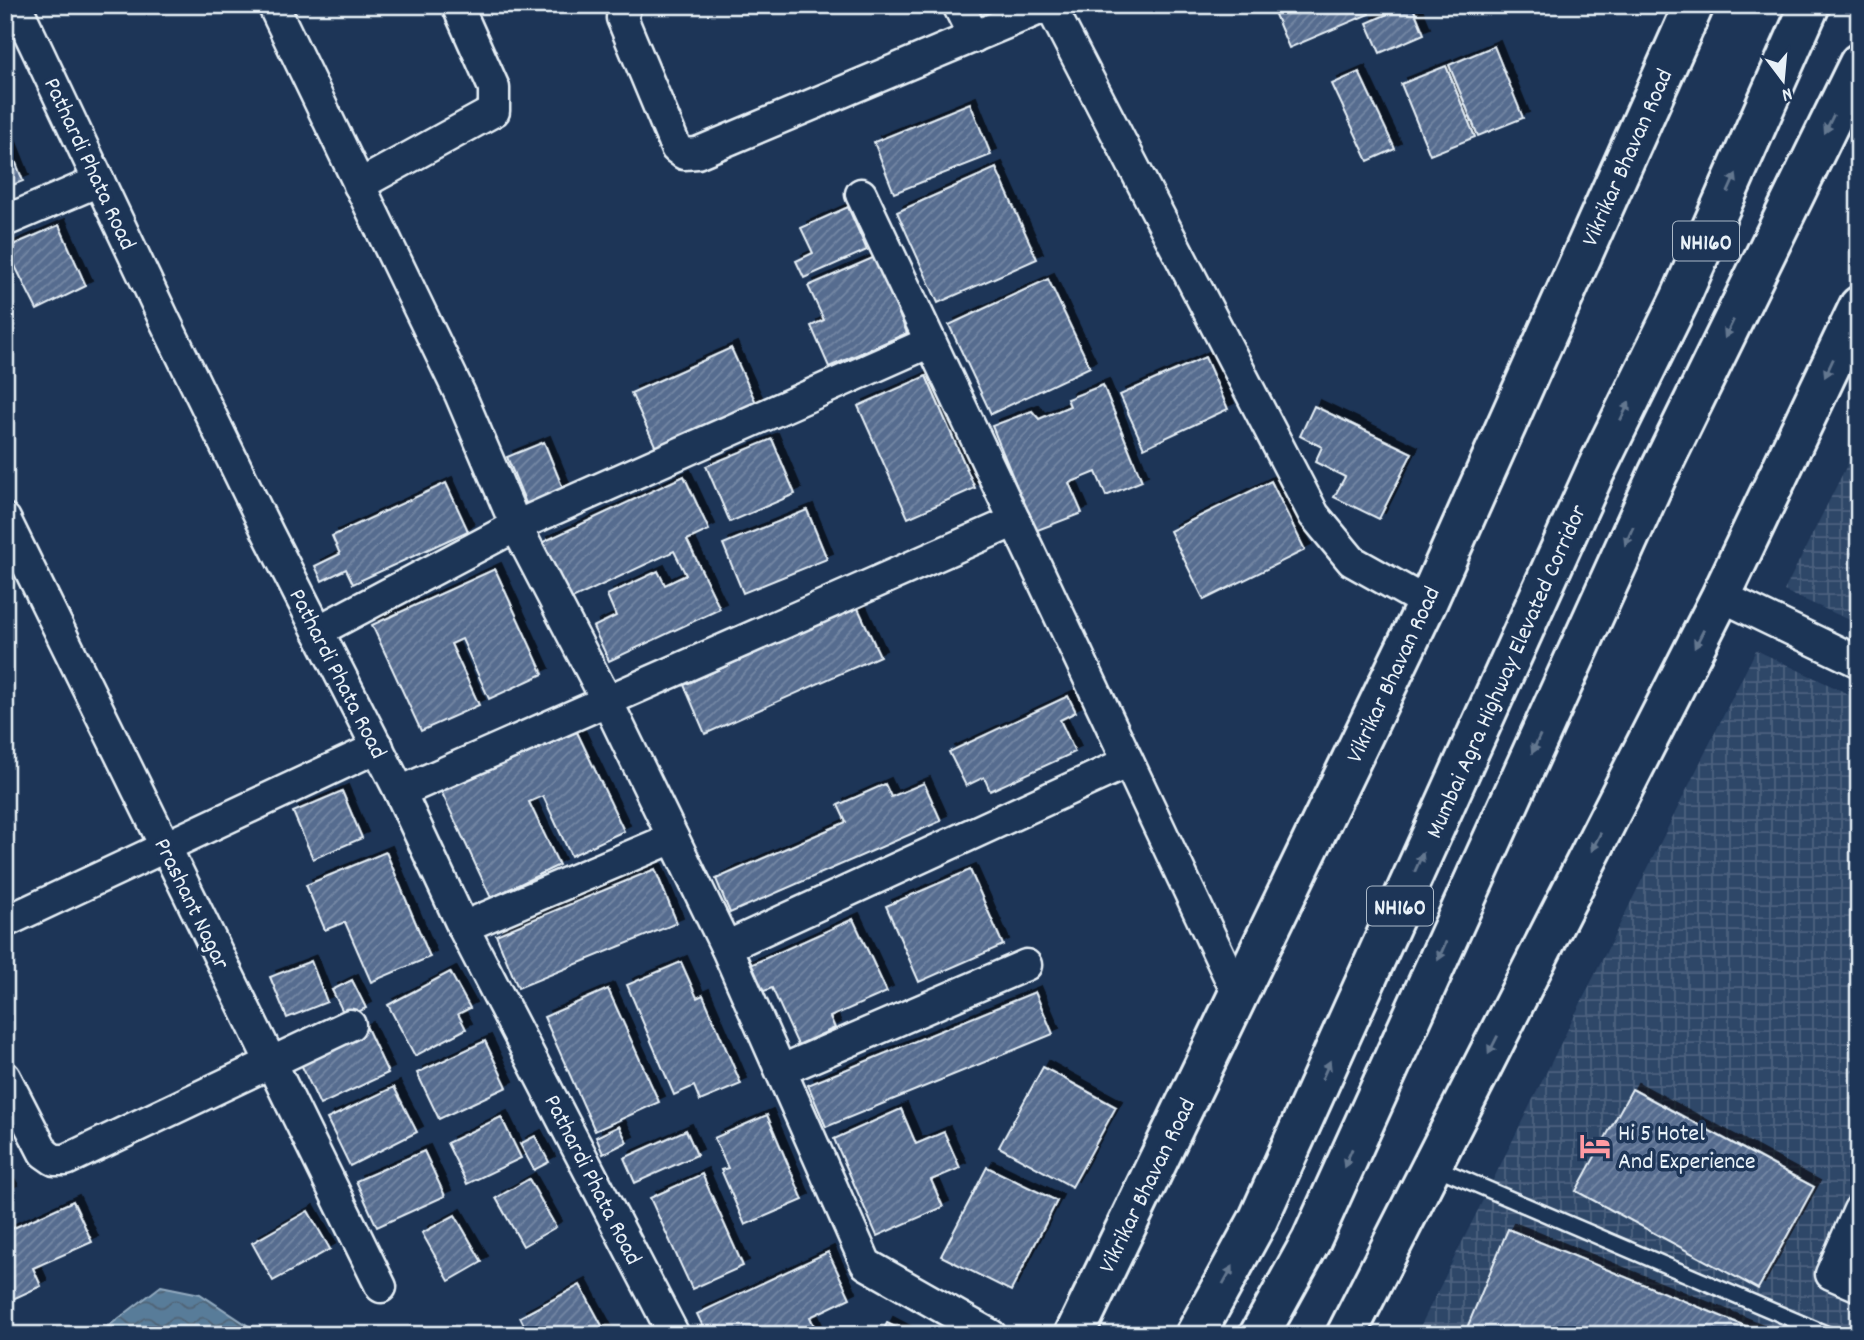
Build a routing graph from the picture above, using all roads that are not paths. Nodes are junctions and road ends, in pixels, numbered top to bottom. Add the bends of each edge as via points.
1 (16, 5) edge
2 (272, 5) edge
3 (457, 5) edge
4 (626, 5) edge
5 (958, 5) edge
6 (1050, 5) edge
7 (1693, 5) edge
8 (1810, 5) edge
9 (974, 37) junction
10 (1859, 63) edge
11 (99, 181) junction
12 (359, 185) junction
13 (860, 194) dead end
14 (5, 221) edge
15 (1859, 306) edge
16 (930, 342) junction
17 (5, 519) edge
18 (1015, 522) junction
19 (516, 526) junction
20 (1721, 596) junction
21 (1427, 603) junction
22 (318, 631) junction
23 (1859, 662) edge
24 (607, 701) junction
25 (378, 747) junction
26 (1128, 762) junction
27 (400, 792) junction
28 (673, 838) junction
29 (166, 847) junction
30 (5, 922) edge
31 (463, 927) junction
32 (726, 947) junction
33 (1026, 965) dead end
34 (1238, 995) junction
35 (350, 1026) dead end
36 (272, 1064) junction
37 (782, 1070) junction
38 (5, 1077) edge
39 (1432, 1166) junction
40 (1859, 1210) edge
41 (1859, 1286) edge
42 (381, 1287) dead end
43 (674, 1335) edge
44 (991, 1335) edge
45 (1074, 1335) edge
46 (1195, 1335) edge
47 (1259, 1335) edge
48 (1346, 1335) edge
49 (1829, 1335) edge

1 - 11 street, Pathardi Phata Road
2 - 12 street
3 - 12 street via 494,88 494,111
4 - 9 street via 622,18 676,148 684,154 696,153
5 - 9 street
6 - 9 street
6 - 21 street via 1314,515 1352,561
7 - 21 main road, Vikrikar Bhavan Road
46 -> 8 main road, Mumbai Agra Highway Elevated Corridor / NH160 via 1258,1220
10 -> 47 main road, NH160 via 1657,474 1311,1241
11 - 14 street
11 - 22 street, Pathardi Phata Road
12 - 19 street via 460,394
13 - 16 street
15 -> 20 main road
16 - 18 street
16 - 19 street
17 - 29 street, Prashant Nagar
18 - 24 street
18 - 26 street
19 - 22 street
19 - 24 street
20 - 23 street
20 -> 39 main road
21 - 34 main road, Vikrikar Bhavan Road
22 - 25 street, Pathardi Phata Road
24 - 27 street
24 - 28 street
25 - 27 street, Pathardi Phata Road
25 - 29 street
26 - 32 street
26 - 34 street
27 - 31 street, Pathardi Phata Road
28 - 31 street
28 - 32 street
29 - 30 street
29 - 36 street, Prashant Nagar
31 - 43 street, Pathardi Phata Road
32 - 37 street
33 - 37 street
34 - 45 main road, Vikrikar Bhavan Road
35 - 36 street
36 - 38 street via 66,1160 54,1160 44,1153
36 - 42 street, Prashant Nagar
37 - 44 street via 866,1264
39 - 48 main road
39 - 49 lane
40 - 41 street via 1830,1274

